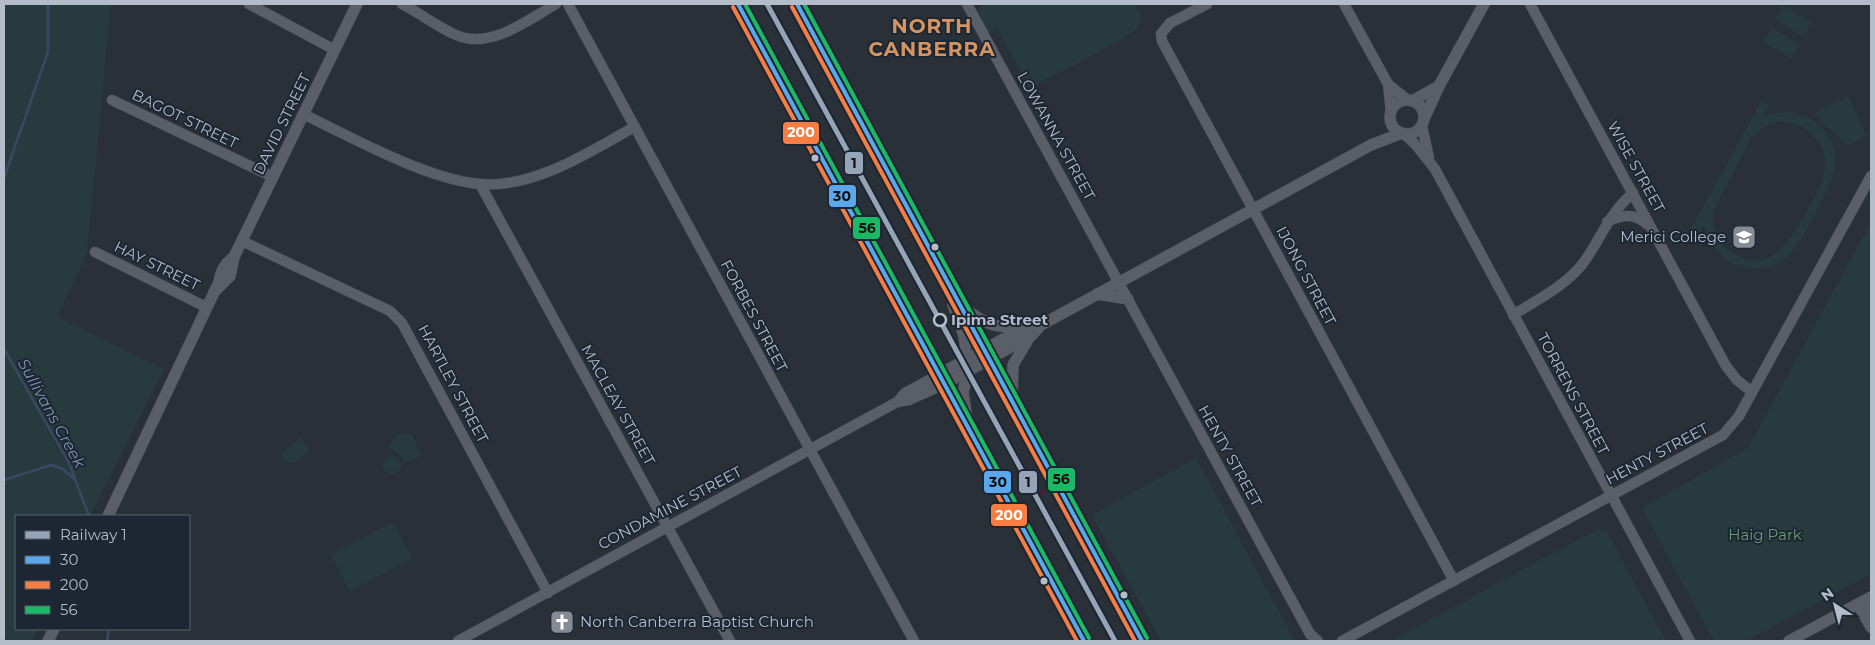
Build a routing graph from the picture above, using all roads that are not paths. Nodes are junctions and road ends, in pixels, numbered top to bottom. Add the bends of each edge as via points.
1 (249, 4) edge
2 (357, 4) edge
3 (402, 4) edge
4 (556, 4) edge
5 (568, 4) edge
6 (738, 4) edge
7 (797, 4) edge
8 (967, 4) edge
9 (1207, 4) edge
10 (1344, 4) edge
11 (1484, 4) edge
12 (1530, 4) edge
13 (335, 50) junction
14 (1388, 84) junction
15 (1439, 86) junction
16 (112, 100) dead end
17 (1411, 101) junction
18 (304, 114) junction
19 (1391, 116) junction
20 (1423, 123) junction
21 (634, 127) junction
22 (1403, 134) junction
23 (1371, 145) junction
24 (1430, 161) junction
25 (1871, 176) edge
26 (273, 177) junction
27 (480, 184) junction
28 (1633, 193) junction
29 (1253, 209) junction
30 (1606, 222) junction
31 (1652, 228) junction
32 (242, 240) junction
33 (94, 252) dead end
34 (945, 279) junction
35 (1118, 282) junction
36 (1097, 294) junction
37 (1128, 299) junction
38 (958, 302) junction
39 (206, 307) junction
40 (1513, 314) junction
41 (1029, 331) junction
42 (983, 354) junction
43 (966, 366) junction
44 (945, 379) junction
45 (1752, 392) junction
46 (1012, 402) junction
47 (968, 426) junction
48 (810, 450) junction
49 (1611, 496) junction
50 (109, 514) edge
51 (668, 526) junction
52 (1454, 581) junction
53 (548, 593) junction
54 (1864, 601) edge
55 (1871, 615) edge
56 (1871, 628) edge
57 (458, 641) edge
58 (730, 641) edge
59 (914, 641) edge
60 (1084, 641) edge
61 (1142, 641) edge
62 (1318, 641) edge
63 (1342, 641) edge
64 (1690, 641) edge
65 (1788, 641) edge

1 - 13 street
2 - 13 street, DAVID STREET
3 - 4 street via 457,36 484,39 515,29
5 - 21 street, FORBES STREET
6 - 44 highway
7 - 34 highway
8 - 35 street, LOWANNA STREET
9 - 29 street, IJONG STREET via 1168,25 1161,34 1162,41
10 - 14 street
11 - 15 street
12 - 28 street, WISE STREET
13 - 18 street, DAVID STREET
14 - 17 street
14 - 19 street
15 - 17 street
15 - 20 street
16 - 26 street, BAGOT STREET
17 - 19 street via 1400,102
17 - 20 street via 1423,110
18 - 26 street, DAVID STREET
18 - 27 street via 436,175
19 - 22 street via 1393,126
19 - 23 street
20 - 22 street via 1414,133
20 - 24 street, TORRENS STREET
21 - 27 street via 544,173 514,181
21 - 48 street, FORBES STREET
22 - 23 street
22 - 24 street, TORRENS STREET
23 - 29 street
24 - 40 street, TORRENS STREET
25 - 45 street, HENTY STREET
26 - 32 street, DAVID STREET
27 - 51 street, MACLEAY STREET
28 - 30 street
28 - 31 street, WISE STREET
29 - 35 street
29 - 52 street, IJONG STREET
30 - 31 street via 1630,216 1641,219
30 - 40 street via 1583,263 1570,276
31 - 45 street, WISE STREET via 1726,366
32 - 39 street, DAVID STREET via 234,257 221,271
32 - 53 street, HARTLEY STREET via 390,311 402,323
33 - 39 street, HAY STREET
34 - 38 highway
34 - 43 street via 963,330
35 - 36 street
35 - 37 street, HENTY STREET
36 - 37 street
36 - 41 street
37 - 62 street, HENTY STREET via 1310,634
38 - 41 street via 987,324
38 - 42 highway
39 - 50 street, DAVID STREET
40 - 49 street, TORRENS STREET
41 - 42 street
41 - 46 street via 1013,365
42 - 43 street
42 - 46 highway
43 - 44 street
43 - 47 street via 963,392
44 - 47 highway
44 - 48 street, CONDAMINE STREET
45 - 49 street, HENTY STREET via 1734,425 1723,435
46 - 61 highway
47 - 60 highway
48 - 51 street, CONDAMINE STREET
48 - 59 street, FORBES STREET
49 - 52 street, HENTY STREET
49 - 64 street, TORRENS STREET
51 - 53 street, CONDAMINE STREET
51 - 58 street, MACLEAY STREET
52 - 63 street, HENTY STREET
53 - 57 street, CONDAMINE STREET
54 - 55 street
54 - 56 street
54 - 65 street

